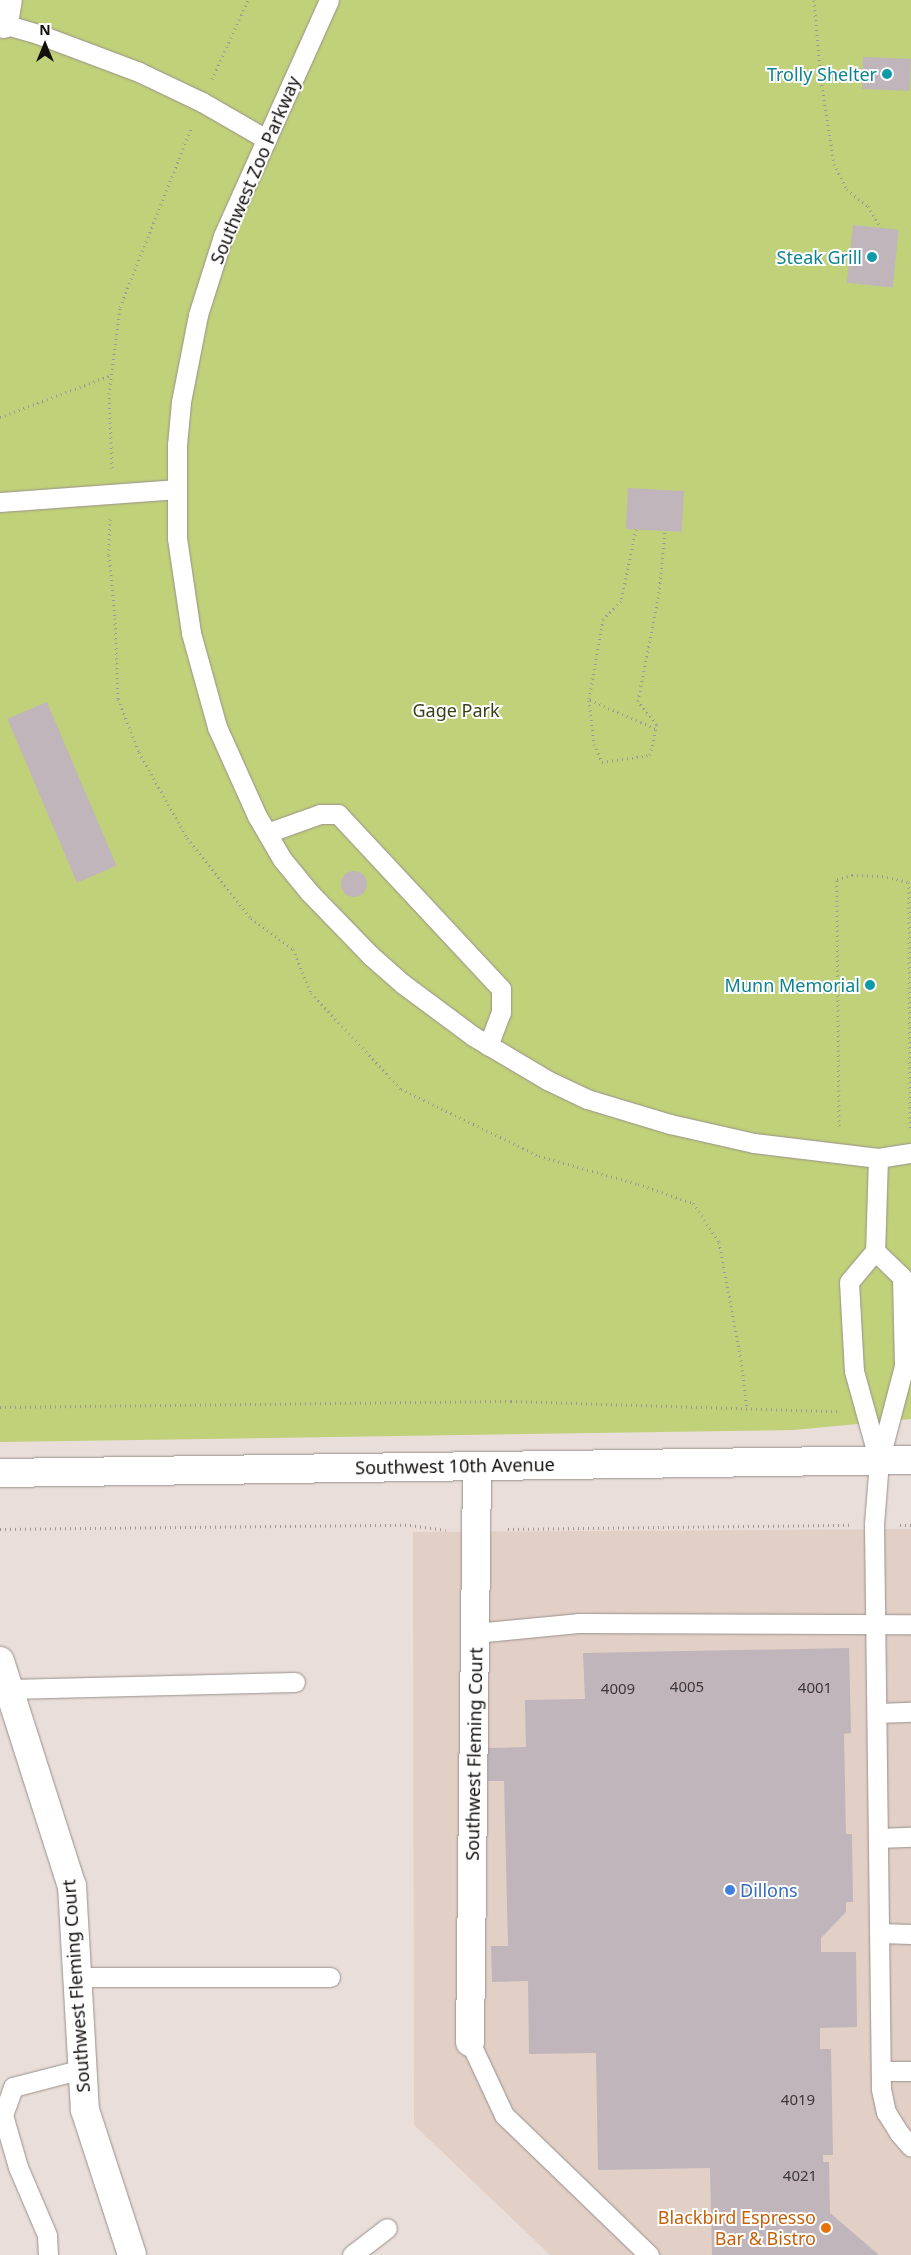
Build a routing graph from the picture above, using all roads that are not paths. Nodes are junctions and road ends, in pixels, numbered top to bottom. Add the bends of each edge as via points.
1 (329, 0) edge
2 (4, 16) edge
3 (266, 139) junction
4 (176, 489) junction
5 (0, 502) edge
6 (267, 833) junction
7 (488, 1046) junction
8 (911, 1153) edge
9 (878, 1158) junction
10 (875, 1251) junction
11 (911, 1460) edge
12 (880, 1461) junction
13 (477, 1466) junction
14 (0, 1473) edge
15 (911, 1624) edge
16 (876, 1625) junction
17 (475, 1632) junction
18 (0, 1661) edge
19 (295, 1682) dead end
20 (9, 1689) junction
21 (911, 1712) edge
22 (877, 1713) junction
23 (911, 1837) edge
24 (878, 1838) junction
25 (880, 1933) junction
26 (911, 1934) edge
27 (77, 1978) junction
28 (330, 1978) dead end
29 (470, 2042) joint
30 (82, 2070) junction
31 (911, 2070) edge
32 (881, 2071) junction
33 (7, 2087) edge
34 (911, 2147) edge
35 (388, 2228) dead end
36 (48, 2255) edge
37 (132, 2255) edge
38 (352, 2255) edge
39 (650, 2255) edge

1 - 3 lane, Southwest Zoo Parkway
2 - 3 lane via 38,34 139,72 202,102
3 - 4 lane, Southwest Zoo Parkway via 223,236 198,315 181,402
4 - 5 lane
4 - 6 lane, Southwest Zoo Parkway via 182,586 203,682 236,773
6 - 7 lane, Southwest Zoo Parkway via 282,859 309,892 370,955 402,984
6 - 7 lane via 320,814 338,814 501,989 501,1012
7 - 9 lane, Southwest Zoo Parkway via 587,1099 670,1124 754,1143
8 - 9 lane, Southwest Zoo Parkway
9 - 10 lane
10 - 12 lane via 849,1282 854,1371
10 - 12 lane via 902,1277 904,1366
11 - 12 street, Southwest 10th Avenue
12 - 13 street, Southwest 10th Avenue
12 - 16 lane via 874,1525
13 - 14 street, Southwest 10th Avenue
13 - 17 street, Southwest Fleming Court
15 - 16 lane
16 - 17 lane via 578,1623
16 - 22 lane
17 - 29 street, Southwest Fleming Court
18 - 20 street, Southwest Fleming Court
19 - 20 lane
20 - 27 street, Southwest Fleming Court via 72,1886
21 - 22 lane
22 - 24 lane
23 - 24 lane
24 - 25 lane
25 - 26 lane
25 - 32 lane
27 - 28 lane
27 - 30 street, Southwest Fleming Court
29 - 39 lane via 504,2115
30 - 33 lane
30 - 37 street, Southwest Fleming Court via 85,2110
31 - 32 lane
32 - 34 lane via 886,2112
33 - 36 lane via 3,2115 18,2167 47,2235
35 - 38 lane

